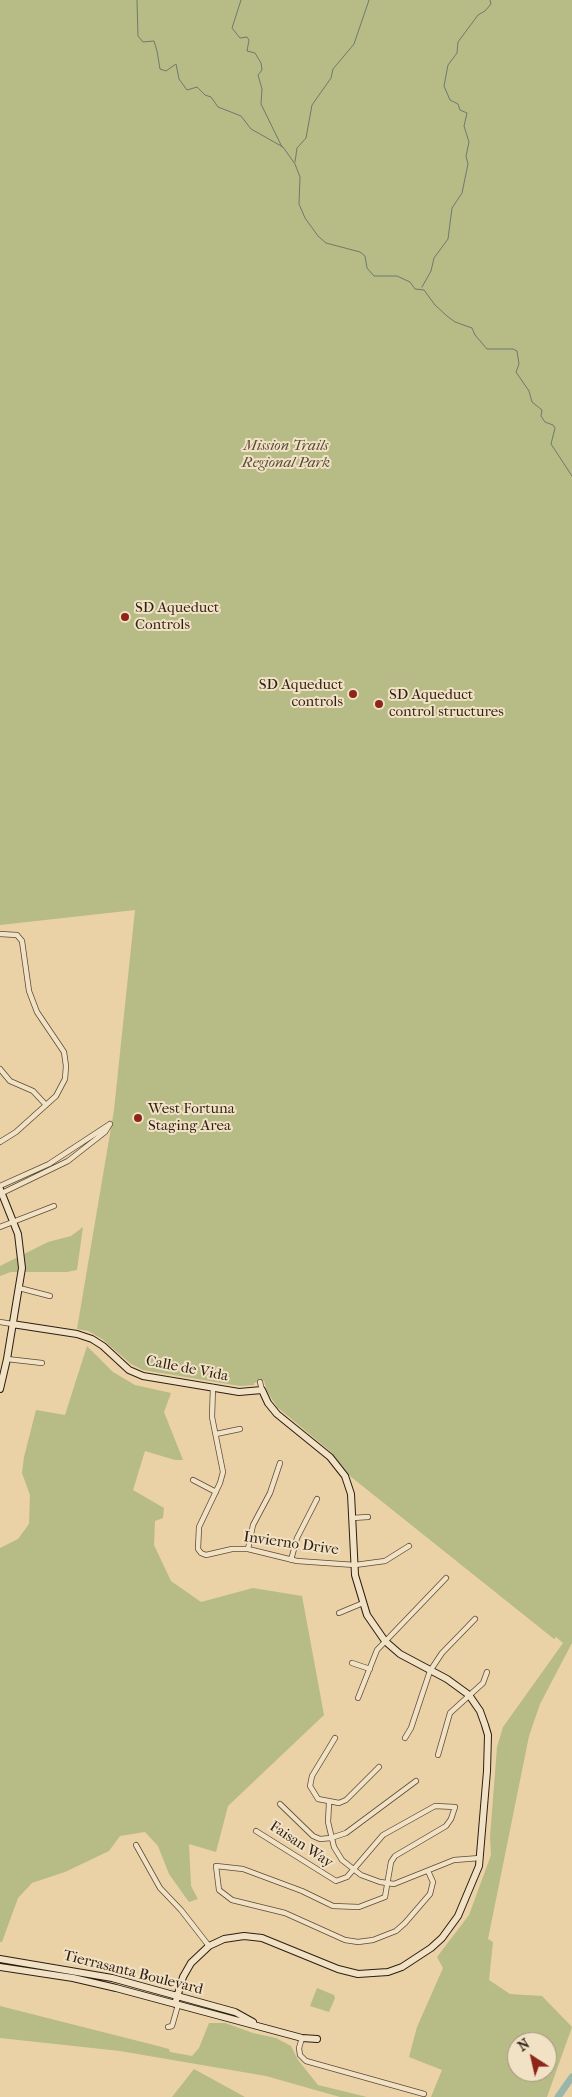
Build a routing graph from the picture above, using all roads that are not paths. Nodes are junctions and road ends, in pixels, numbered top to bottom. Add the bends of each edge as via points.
1 (0, 934) edge
2 (0, 1070) edge
3 (46, 1105) junction
4 (0, 1142) edge
5 (1, 1191) edge
6 (54, 1206) dead end
7 (13, 1222) junction
8 (0, 1226) edge
9 (19, 1288) junction
10 (50, 1296) dead end
11 (0, 1322) edge
12 (12, 1324) junction
13 (7, 1359) junction
14 (42, 1362) dead end
15 (260, 1382) dead end
16 (213, 1388) junction
17 (0, 1389) edge
18 (262, 1390) junction
19 (240, 1429) dead end
20 (216, 1434) junction
21 (280, 1463) dead end
22 (193, 1480) dead end
23 (216, 1492) junction
24 (317, 1499) dead end
25 (368, 1517) dead end
26 (352, 1518) junction
27 (409, 1546) dead end
28 (248, 1549) junction
29 (291, 1560) junction
30 (354, 1565) junction
31 (446, 1578) dead end
32 (362, 1604) junction
33 (339, 1613) dead end
34 (475, 1619) dead end
35 (385, 1641) junction
36 (352, 1663) dead end
37 (370, 1669) junction
38 (430, 1671) junction
39 (487, 1672) dead end
40 (468, 1695) junction
41 (358, 1698) dead end
42 (335, 1738) dead end
43 (405, 1738) dead end
44 (438, 1755) dead end
45 (379, 1767) dead end
46 (416, 1781) dead end
47 (329, 1803) junction
48 (280, 1804) dead end
49 (256, 1831) dead end
50 (331, 1838) junction
51 (136, 1845) dead end
52 (480, 1858) junction
53 (353, 1870) junction
54 (428, 1871) junction
55 (388, 1884) junction
56 (208, 1946) junction
57 (0, 1959) edge
58 (16, 1960) junction
59 (0, 1965) edge
60 (177, 1997) junction
61 (176, 2004) junction
62 (256, 2024) junction
63 (168, 2027) dead end
64 (302, 2038) junction
65 (317, 2039) dead end
66 (424, 2094) dead end

1 - 3 street via 18,936 22,941 25,975 38,1012 64,1052 65,1079 56,1096
2 - 3 street via 10,1081 33,1091
3 - 4 street
5 - 5 street via 68,1161 105,1132 110,1124
5 - 7 street
6 - 7 street
7 - 8 street
7 - 9 street via 21,1254
9 - 10 street
9 - 12 street
11 - 12 street, Calle de Vida
12 - 13 street
12 - 16 street, Calle de Vida via 83,1336 103,1346 129,1370 143,1376
13 - 14 street
13 - 17 street
15 - 18 street
16 - 18 street, Calle de Vida via 239,1392
16 - 20 street via 211,1403
18 - 26 street via 277,1414 330,1457 345,1476 351,1494
19 - 20 street
20 - 23 street via 223,1472
21 - 28 street via 270,1493 253,1525
22 - 23 street
23 - 28 street, Invierno Drive via 198,1527 198,1549 206,1555
24 - 29 street via 297,1538
25 - 26 street
26 - 30 street
27 - 30 street, Invierno Drive via 385,1561
28 - 29 street, Invierno Drive
29 - 30 street, Invierno Drive
30 - 32 street
31 - 35 street
32 - 33 street
32 - 35 street
34 - 38 street via 442,1652
35 - 37 street via 377,1650
35 - 38 street
36 - 37 street
37 - 41 street
38 - 40 street via 446,1678
38 - 43 street
39 - 40 street via 483,1683
40 - 44 street via 450,1713
40 - 52 street via 480,1711 488,1735
42 - 47 street via 312,1776 310,1786 318,1799
45 - 47 street via 346,1800
46 - 50 street via 346,1833
47 - 50 street
48 - 50 street via 313,1836
49 - 53 street, Faisan Way via 330,1879 344,1880
50 - 53 street via 342,1860
51 - 56 street via 160,1888
52 - 54 street via 454,1860
52 - 56 street via 458,1916 442,1938 412,1962 388,1972 358,1974 338,1969 262,1938 244,1936
53 - 55 street via 360,1876
53 - 55 street, Faisan Way via 383,1835 435,1806 455,1807 446,1826 396,1856 390,1866
54 - 55 street via 403,1882
54 - 55 street via 433,1882 430,1894 405,1924 384,1937 358,1942 345,1940 285,1913 232,1900 218,1890 216,1866 243,1869 302,1891 325,1904 342,1907 359,1907 385,1897
56 - 60 street via 186,1970
57 - 58 street, Tierrasanta Boulevard
58 - 59 street via 13,1965
58 - 60 street, Tierrasanta Boulevard via 85,1972
59 - 61 street, Tierrasanta Boulevard via 73,1978
60 - 61 street
60 - 62 street, Tierrasanta Boulevard via 235,2012
61 - 62 street, Tierrasanta Boulevard
61 - 63 street via 172,2026
62 - 64 street, Tierrasanta Boulevard
64 - 65 street, Tierrasanta Boulevard
64 - 66 street via 300,2055 306,2061

